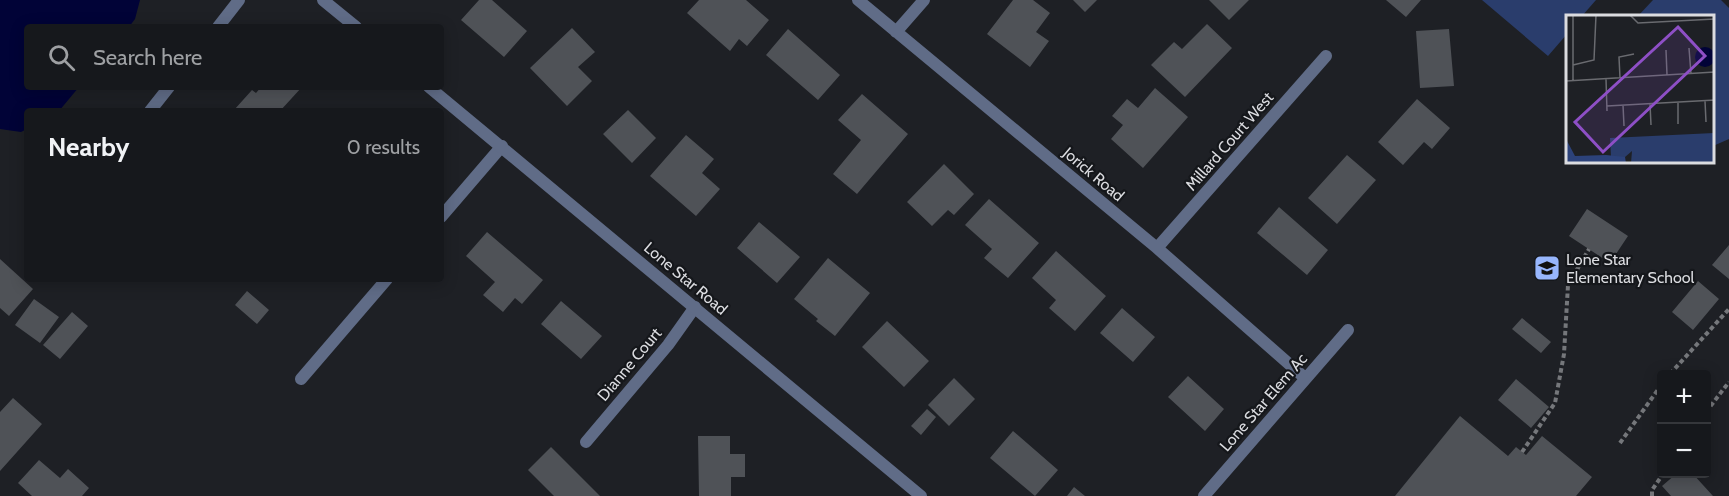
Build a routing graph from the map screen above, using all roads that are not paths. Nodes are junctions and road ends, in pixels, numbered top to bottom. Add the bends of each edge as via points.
1 (239, 0) edge
2 (323, 0) edge
3 (858, 0) edge
4 (924, 0) edge
5 (220, 24) edge
6 (352, 24) edge
7 (896, 32) junction
8 (1326, 56) dead end
9 (167, 90) edge
10 (433, 90) edge
11 (152, 108) edge
12 (502, 147) junction
13 (444, 214) edge
14 (1157, 248) junction
15 (384, 282) edge
16 (695, 307) junction
17 (1348, 330) dead end
18 (1305, 378) junction
19 (301, 379) dead end
20 (586, 442) dead end
21 (921, 496) edge
22 (1204, 496) edge

1 - 5 street
2 - 6 street
3 - 7 street, Jorick Road
4 - 7 street
7 - 14 street, Jorick Road
8 - 14 street, Millard Court West
9 - 11 street
10 - 12 street, Lone Star Road
12 - 13 street
12 - 16 street, Lone Star Road
14 - 18 street, Jorick Road
15 - 19 street
16 - 20 street, Dianne Court
16 - 21 street, Lone Star Road
17 - 18 street, Lone Star Elem Ac
18 - 22 street, Lone Star Elem Ac

